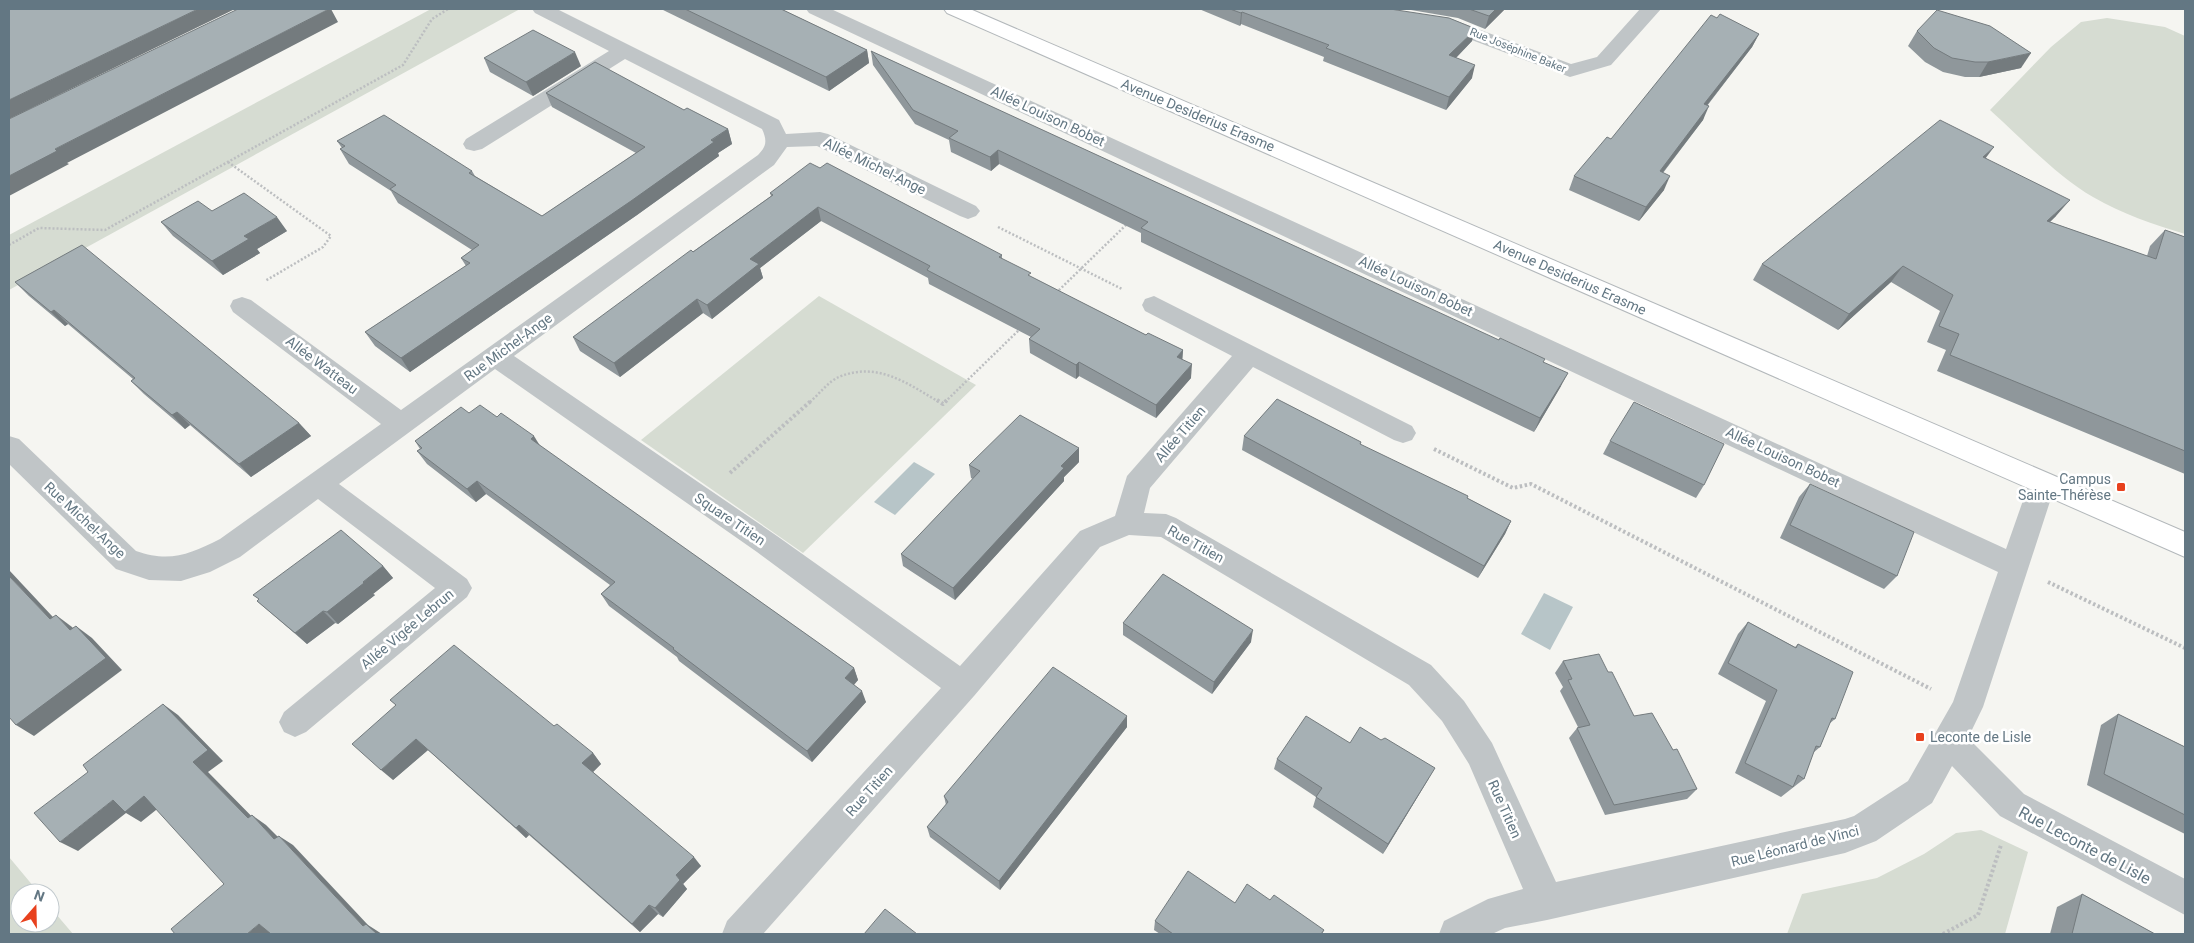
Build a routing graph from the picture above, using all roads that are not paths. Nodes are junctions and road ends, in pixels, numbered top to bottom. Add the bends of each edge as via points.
1 (542, 9) edge
2 (816, 9) edge
3 (954, 9) edge
4 (1651, 9) edge
5 (1416, 18) edge
6 (625, 50) junction
7 (777, 141) junction
8 (474, 144) dead end
9 (968, 211) road end
10 (1154, 305) road end
11 (242, 306) road end
12 (1249, 354) junction
13 (495, 356) junction
14 (401, 424) junction
15 (1403, 434) road end
16 (9, 448) edge
17 (2042, 483) junction
18 (320, 485) junction
19 (1127, 523) junction
20 (2185, 545) edge
21 (2014, 566) junction
22 (963, 686) junction
23 (295, 722) dead end
24 (1949, 741) junction
25 (2185, 898) edge
26 (1547, 903) junction
27 (740, 934) edge
28 (1457, 934) edge

1 - 6 street
2 - 21 street, Allée Louison Bobet
3 - 17 main road, Avenue Desiderius Erasme
4 - 5 street, Rue Joséphine Baker via 1604,61 1570,71 1451,24
6 - 7 street via 770,125
6 - 8 street
7 - 9 street, Allée Michel-Ange via 820,139
7 - 13 street, Rue Michel-Ange via 776,151 766,160
10 - 12 street
11 - 14 street, Allée Watteau
12 - 15 street
12 - 19 street, Allée Titien via 1137,484
13 - 14 street, Rue Michel-Ange
13 - 22 street, Square Titien via 767,544
14 - 18 street, Rue Michel-Ange
16 - 18 street, Rue Michel-Ange via 126,560 164,570 200,563 230,548
17 - 20 main road, Avenue Desiderius Erasme
17 - 21 street, Rue Léonard de Vinci
18 - 23 street, Allée Vigée Lebrun via 457,588
19 - 22 street, Rue Titien via 1090,539
19 - 26 street, Rue Titien via 1166,526 1420,675 1453,711 1481,754
21 - 24 street, Rue Léonard de Vinci via 1968,707
22 - 27 street, Rue Titien
24 - 25 street, Rue Leconte de Lisle via 2012,805
24 - 26 street, Rue Léonard de Vinci via 1920,792 1864,829
26 - 28 street, Rue Léonard de Vinci via 1500,911

